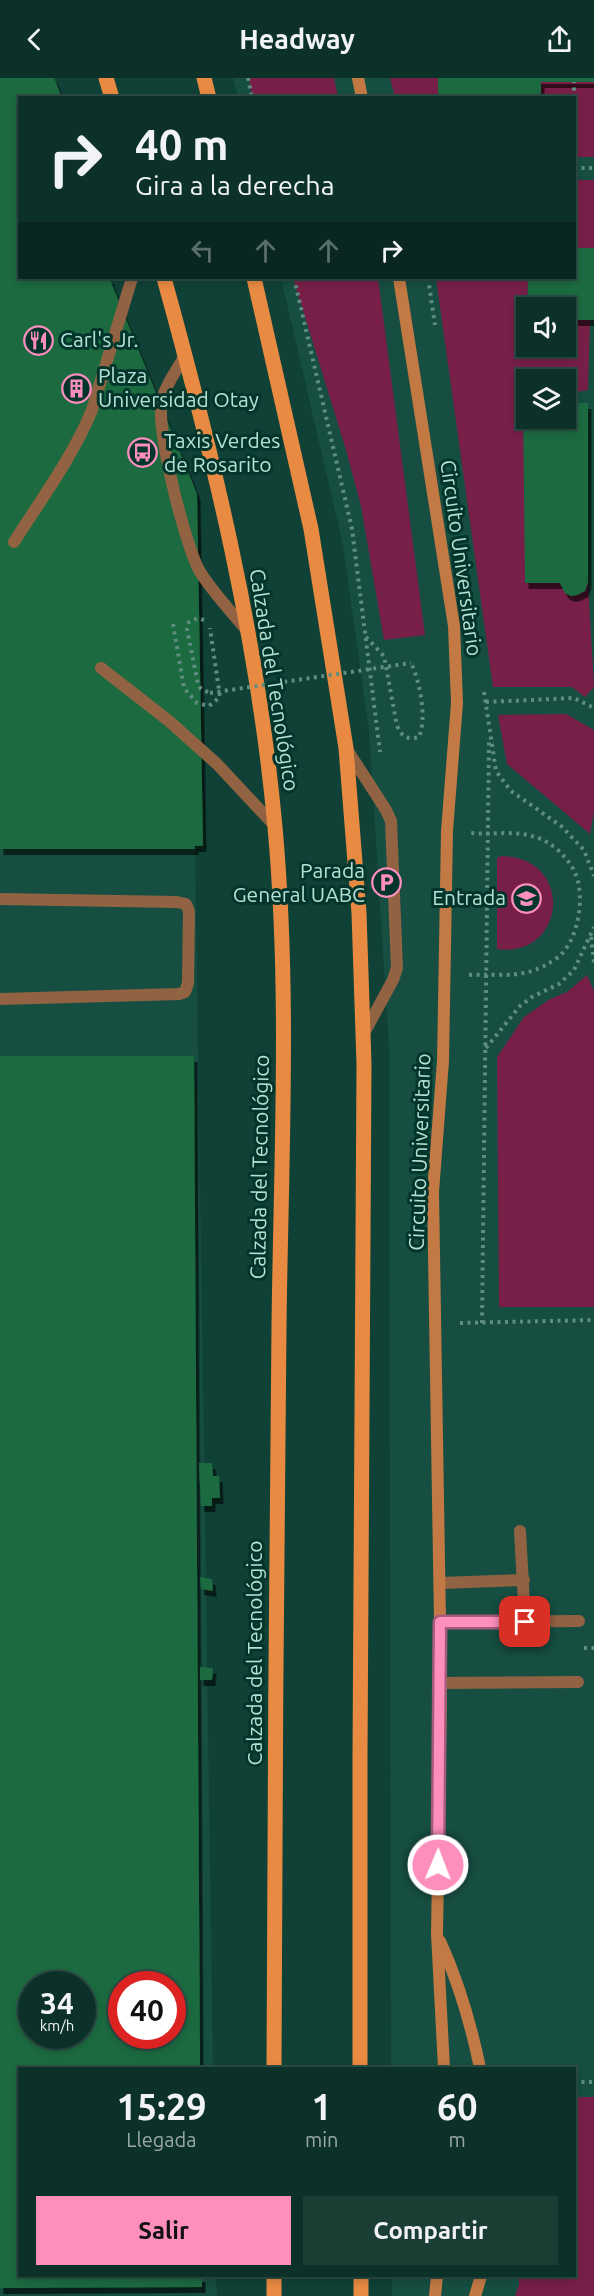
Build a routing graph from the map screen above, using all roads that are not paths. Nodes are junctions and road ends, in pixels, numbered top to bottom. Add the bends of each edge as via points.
1 (106, 78) edge
2 (204, 78) edge
3 (209, 78) edge
4 (357, 78) edge
5 (111, 96) edge
6 (209, 96) edge
7 (209, 96) edge
8 (362, 96) edge
9 (132, 279) edge
10 (164, 279) edge
11 (254, 279) edge
12 (399, 279) edge
13 (185, 356) junction
14 (14, 542) dead end
15 (250, 635) junction
16 (101, 668) dead end
17 (346, 748) junction
18 (275, 826) junction
19 (0, 899) edge
20 (0, 999) edge
21 (363, 1035) junction
22 (520, 1531) dead end
23 (524, 1580) junction
24 (440, 1583) junction
25 (579, 1621) dead end
26 (440, 1622) junction
27 (525, 1622) junction
28 (578, 1682) dead end
29 (441, 1683) junction
30 (437, 1934) junction
31 (274, 2067) edge
32 (360, 2067) edge
33 (444, 2067) edge
34 (480, 2067) edge
35 (274, 2277) edge
36 (361, 2277) edge
37 (437, 2277) edge
38 (481, 2277) edge
39 (274, 2296) edge
40 (361, 2296) edge
41 (435, 2296) edge
42 (475, 2296) edge

1 - 5 main road
2 - 6 main road
3 - 7 main road
4 - 8 street
9 - 14 lane via 92,410 73,452
10 - 13 main road, Calzada del Tecnológico
11 - 17 main road via 311,529
12 - 24 street, Circuito Universitario via 454,626 457,703 447,831 444,1061 433,1192
13 - 15 main road, Calzada del Tecnológico via 209,444
13 - 15 lane via 162,397 160,412 174,491 200,571
15 - 18 main road, Calzada del Tecnológico
16 - 18 lane via 217,764
17 - 21 main road via 360,913
17 - 21 lane via 391,821 397,968
18 - 31 main road, Calzada del Tecnológico via 282,1000
19 - 20 lane via 177,902 186,904 189,911 185,992
21 - 32 main road
22 - 23 lane
23 - 24 lane
23 - 27 lane
24 - 26 street, Circuito Universitario
25 - 27 lane
26 - 27 lane
26 - 29 street, Circuito Universitario
28 - 29 lane
29 - 30 street, Circuito Universitario
30 - 33 street, Circuito Universitario
30 - 34 street via 457,1980
35 - 39 main road
36 - 40 main road
37 - 41 street
38 - 42 street

